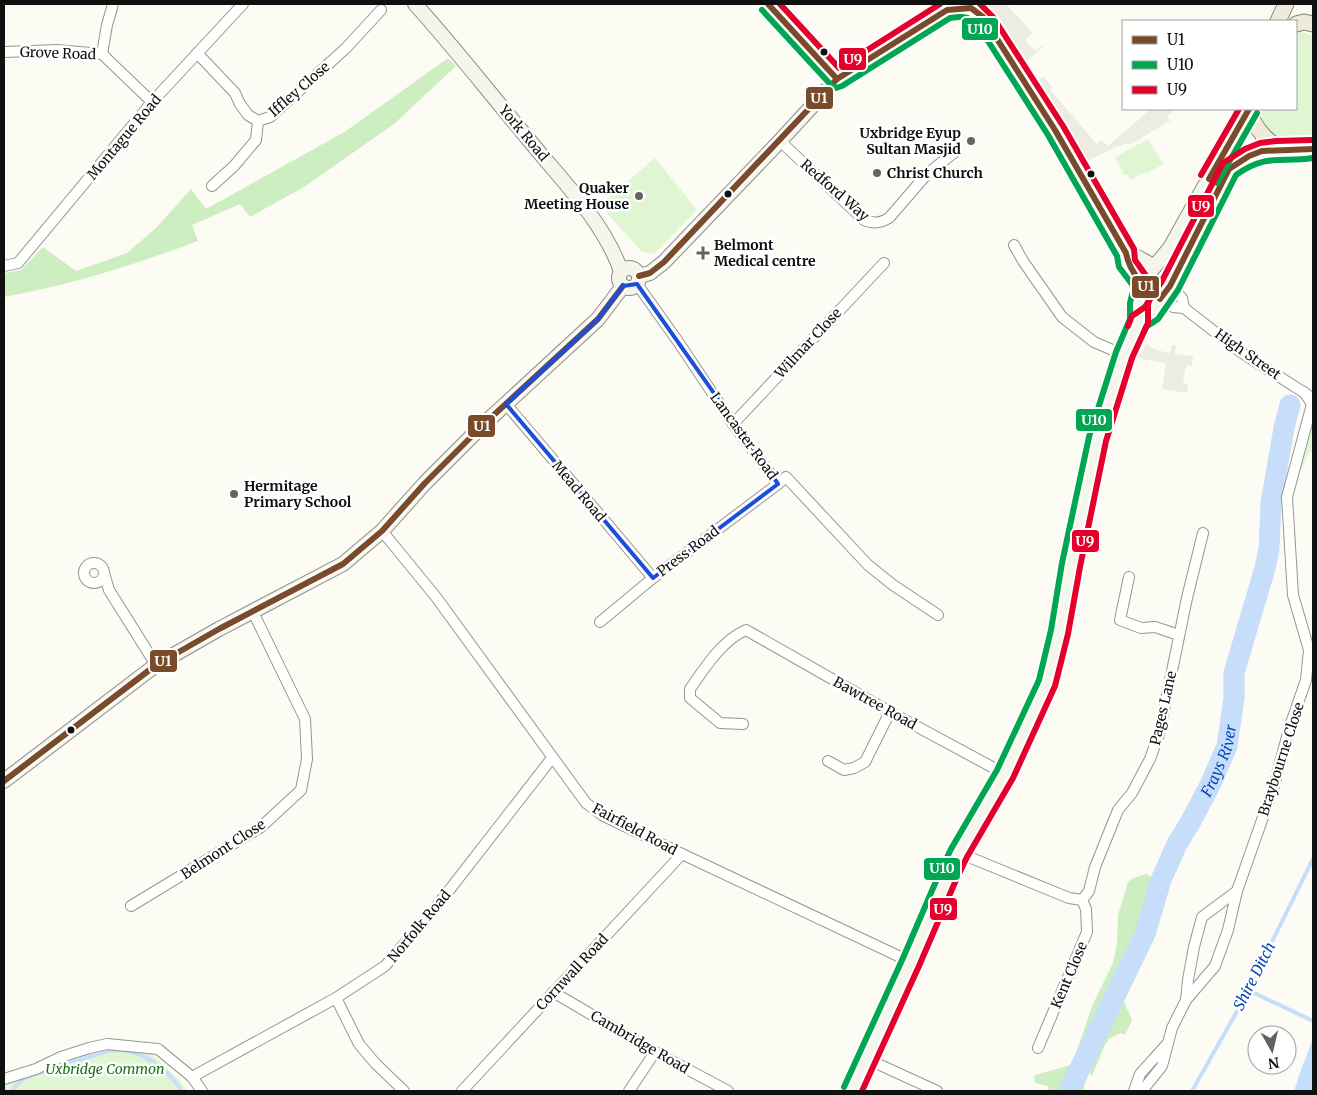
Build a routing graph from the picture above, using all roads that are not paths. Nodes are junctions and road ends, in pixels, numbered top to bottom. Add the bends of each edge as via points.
1 (113, 4) edge
2 (243, 4) edge
3 (415, 4) edge
4 (1286, 4) edge
5 (965, 5) edge
6 (381, 10) dead end
7 (1278, 20) edge
8 (1297, 24) edge
9 (1313, 24) edge
10 (4, 52) edge
11 (197, 53) junction
12 (102, 54) junction
13 (152, 102) junction
14 (1249, 110) edge
15 (258, 121) junction
16 (780, 141) junction
17 (1284, 150) junction
18 (956, 151) dead end
19 (1310, 153) edge
20 (212, 186) dead end
21 (1014, 245) dead end
22 (1126, 253) junction
23 (884, 263) dead end
24 (4, 266) edge
25 (1156, 266) junction
26 (621, 271) junction
27 (638, 280) junction
28 (1143, 285) junction
29 (623, 286) junction
30 (1170, 286) junction
31 (1160, 299) junction
32 (1184, 308) junction
33 (1139, 321) junction
34 (1124, 355) junction
35 (1304, 392) junction
36 (1313, 399) edge
37 (506, 404) junction
38 (733, 424) junction
39 (778, 484) junction
40 (382, 531) junction
41 (1203, 533) dead end
42 (104, 573) junction
43 (1129, 577) dead end
44 (653, 578) junction
45 (91, 583) junction
46 (109, 590) junction
47 (252, 612) junction
48 (938, 615) dead end
49 (600, 622) dead end
50 (1179, 635) junction
51 (156, 665) junction
52 (890, 712) junction
53 (743, 724) dead end
54 (552, 758) junction
55 (828, 761) dead end
56 (1006, 774) junction
57 (4, 781) edge
58 (959, 853) junction
59 (682, 854) junction
60 (1237, 891) junction
61 (1082, 900) junction
62 (131, 906) dead end
63 (911, 962) junction
64 (553, 992) junction
65 (336, 998) junction
66 (1186, 1000) junction
67 (1168, 1042) junction
68 (1038, 1048) dead end
69 (655, 1052) junction
70 (866, 1059) junction
71 (192, 1077) junction
72 (4, 1078) edge
73 (202, 1091) edge
74 (404, 1091) edge
75 (462, 1091) edge
76 (629, 1091) edge
77 (728, 1091) edge
78 (852, 1091) edge
79 (937, 1091) edge
80 (1134, 1091) edge
81 (1142, 1091) edge

1 - 12 street
2 - 11 street, Montague Road
3 - 26 street, York Road via 586,209 605,237
4 - 7 main road
5 - 16 street via 947,10 837,79
5 - 22 street via 977,10 986,22 1055,130
6 - 15 street, Iffley Close via 270,117
8 - 9 main road
10 - 12 street, Grove Road via 57,50
11 - 13 street, Montague Road
11 - 15 street, Iffley Close via 235,93 248,115
12 - 13 street, Grove Road
13 - 24 street, Montague Road via 18,263
14 - 17 main road via 1256,128
14 - 25 street via 1170,248
15 - 20 street via 256,140
16 - 18 street, Redford Way via 864,220 874,223 889,218 927,174
16 - 27 street via 664,262
17 - 19 main road
17 - 30 street via 1255,153 1229,169
21 - 34 street via 1062,317 1094,342
22 - 25 street
22 - 28 street via 1127,263
23 - 38 street, Wilmar Close
25 - 28 street
26 - 27 street via 631,267 637,271
26 - 29 street via 619,279
27 - 29 street via 632,288
27 - 38 street, Lancaster Road
28 - 31 street
28 - 33 street
29 - 37 street via 598,319
30 - 31 street
30 - 32 street, High Street via 1182,298
31 - 32 street, High Street via 1173,307
31 - 33 street via 1151,313
32 - 35 street, High Street via 1244,354
33 - 34 street
34 - 56 street via 1091,469 1048,683
35 - 36 street, High Street
35 - 60 street, Braybourne Close via 1312,404 1287,496 1293,595 1308,650 1306,680 1274,786
37 - 40 street
37 - 44 street, Mead Road
38 - 39 street, Lancaster Road
39 - 44 street, Press Road
39 - 48 street, Lancaster Road via 786,477 868,566
40 - 47 street via 343,564
40 - 54 street, Fairfield Road via 436,597
41 - 50 street, Pages Lane
42 - 45 street via 101,580
42 - 45 street via 98,564 88,566 84,576
42 - 46 street
43 - 50 street via 1120,620 1141,628 1155,627
44 - 49 street, Press Road
45 - 46 street
46 - 51 street
47 - 51 street
47 - 62 street, Belmont Close via 305,718 308,759 301,790 261,827
50 - 61 street, Pages Lane via 1159,734 1150,759 1132,793 1118,810 1095,866 1090,891
51 - 57 street
52 - 53 street, Bawtree Road via 746,630 723,647 690,689 690,698 720,723
52 - 55 street via 865,762 844,770
52 - 56 street, Bawtree Road
54 - 59 street, Fairfield Road via 586,803 602,815
54 - 65 street, Norfolk Road via 433,911 385,966
56 - 58 street
58 - 61 street via 1069,898
58 - 63 street
59 - 63 street, Fairfield Road
59 - 64 street, Cornwall Road
60 - 66 street, Braybourne Close via 1215,966
60 - 66 street, Braybourne Close via 1202,916
61 - 68 street, Kent Close via 1086,909 1087,932
63 - 70 street
64 - 69 street, Cambridge Road
64 - 75 street, Cornwall Road
65 - 71 street, Norfolk Road
65 - 74 street via 359,1044
66 - 67 street, Braybourne Close
67 - 80 street via 1140,1074
67 - 81 street, Braybourne Close via 1162,1066
69 - 76 street
69 - 77 street, Cambridge Road
70 - 78 street
70 - 79 street
71 - 72 street via 158,1049 107,1044
71 - 73 street

